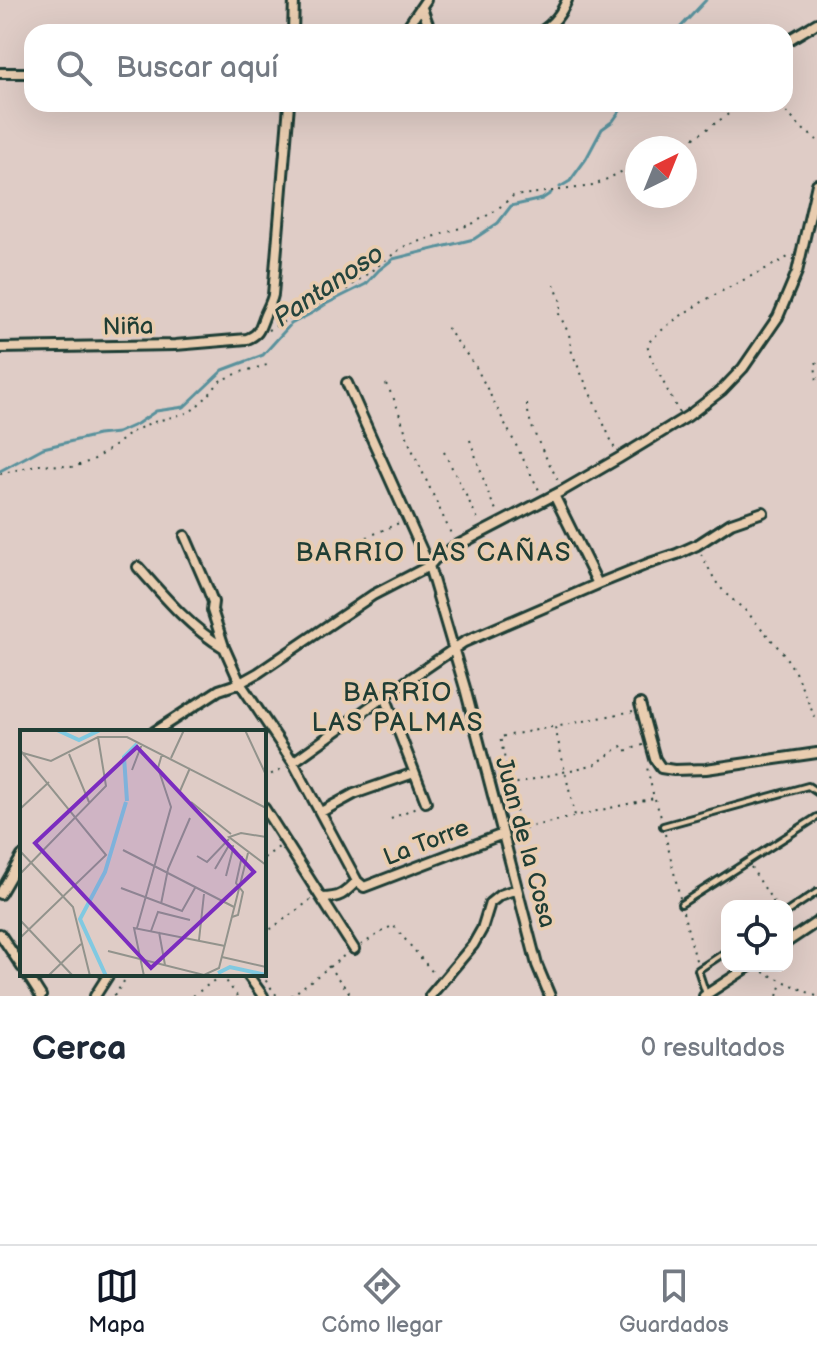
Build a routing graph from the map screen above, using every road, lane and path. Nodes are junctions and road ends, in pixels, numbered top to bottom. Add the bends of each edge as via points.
1 (294, 0) edge
2 (567, 0) edge
3 (424, 4) edge
4 (817, 23) edge
5 (293, 24) edge
6 (410, 24) edge
7 (429, 24) edge
8 (549, 24) edge
9 (793, 37) edge
10 (0, 73) edge
11 (24, 73) edge
12 (288, 112) edge
13 (731, 112) edge
14 (786, 112) edge
15 (697, 136) edge
16 (817, 140) edge
17 (625, 170) edge
18 (817, 184) edge
19 (802, 249) junction
20 (554, 284) dead end
21 (447, 328) dead end
22 (256, 335) junction
23 (0, 348) edge
24 (817, 362) edge
25 (267, 365) dead end
26 (817, 381) edge
27 (347, 383) dead end
28 (386, 384) dead end
29 (527, 404) dead end
30 (688, 416) junction
31 (470, 440) dead end
32 (444, 452) dead end
33 (619, 458) junction
34 (0, 474) edge
35 (558, 493) junction
36 (544, 500) junction
37 (763, 512) dead end
38 (409, 519) junction
39 (501, 523) junction
40 (484, 531) junction
41 (185, 536) dead end
42 (697, 545) junction
43 (456, 546) junction
44 (345, 547) dead end
45 (429, 566) junction
46 (138, 567) dead end
47 (598, 584) junction
48 (224, 647) junction
49 (453, 649) junction
50 (240, 683) junction
51 (385, 696) junction
52 (637, 707) joint
53 (817, 722) edge
54 (555, 727) junction
55 (157, 730) edge
56 (642, 744) dead end
57 (817, 753) edge
58 (645, 757) dead end
59 (293, 762) junction
60 (565, 772) junction
61 (414, 773) junction
62 (266, 777) edge
63 (510, 784) junction
64 (492, 789) junction
65 (817, 792) edge
66 (654, 798) junction
67 (426, 802) joint
68 (266, 811) edge
69 (321, 812) junction
70 (575, 816) junction
71 (817, 817) edge
72 (391, 819) dead end
73 (663, 826) joint
74 (503, 834) junction
75 (287, 841) junction
76 (266, 857) edge
77 (20, 859) edge
78 (748, 862) junction
79 (360, 884) junction
80 (517, 889) junction
81 (817, 892) edge
82 (0, 894) edge
83 (320, 896) junction
84 (336, 898) junction
85 (772, 900) edge
86 (681, 904) dead end
87 (793, 908) edge
88 (336, 921) junction
89 (817, 922) edge
90 (266, 933) edge
91 (0, 934) edge
92 (793, 938) edge
93 (354, 949) junction
94 (721, 955) edge
95 (20, 964) edge
96 (328, 966) junction
97 (741, 972) edge
98 (763, 972) edge
99 (28, 976) edge
100 (108, 976) edge
101 (128, 976) edge
102 (219, 976) edge
103 (223, 976) edge
104 (248, 976) edge
105 (262, 976) edge
106 (783, 981) junction
107 (442, 983) junction
108 (706, 995) edge
109 (41, 996) edge
110 (95, 996) edge
111 (114, 996) edge
112 (193, 996) edge
113 (237, 996) edge
114 (263, 996) edge
115 (277, 996) edge
116 (291, 996) edge
117 (352, 996) edge
118 (430, 996) edge
119 (550, 996) edge
120 (777, 996) edge
121 (816, 996) edge

1 - 5 street
2 - 8 street
3 - 6 street
3 - 7 street
4 - 9 street
10 - 11 street
12 - 22 street via 273,295
13 - 15 path
14 - 16 path
17 - 22 path via 593,186 513,196 472,224 403,247 347,289
18 - 19 street
19 - 30 street via 778,317 743,368
19 - 30 path via 709,298 647,344 674,405
20 - 33 path via 572,353
21 - 36 path via 476,367
22 - 23 street, Niña via 175,345
24 - 26 path
25 - 34 path via 220,381 190,412 150,423 93,460 74,467 40,464
27 - 38 street, Juan de la Cosa
28 - 43 path
29 - 35 path
30 - 33 street
31 - 39 path
32 - 40 path
33 - 35 street
35 - 36 street
35 - 47 street
36 - 39 street
37 - 42 street via 731,523
38 - 44 path
38 - 45 street, Juan de la Cosa
39 - 40 street
40 - 43 street
41 - 48 street via 213,602
42 - 47 street
42 - 53 path via 716,582 783,653
43 - 45 street
45 - 49 street, Juan de la Cosa
45 - 50 street via 373,595
46 - 48 street via 182,615
47 - 49 street
48 - 50 street
49 - 51 street
49 - 64 street, Juan de la Cosa
50 - 55 street via 219,690
50 - 59 street
51 - 59 street
51 - 61 street
52 - 54 path
52 - 57 street via 661,768 706,769
54 - 60 path
54 - 63 path via 500,737
56 - 60 path via 625,751 621,746 596,764
58 - 66 path
59 - 62 path
59 - 69 street
60 - 63 path
60 - 70 path
61 - 67 street
61 - 69 street
63 - 64 path
63 - 70 path via 520,829
64 - 74 street, Juan de la Cosa
65 - 73 lane via 808,786
66 - 70 path
66 - 73 path
67 - 72 path
68 - 75 street
69 - 79 street
71 - 78 lane
74 - 79 street, La Torre
74 - 80 street, Juan de la Cosa
75 - 76 path
75 - 83 street
77 - 82 street
78 - 85 path
78 - 86 lane
79 - 84 street, La Torre
80 - 107 street via 490,903 478,937
80 - 119 street, Juan de la Cosa
81 - 87 lane
83 - 84 street
83 - 88 street
83 - 90 path
84 - 88 street
88 - 93 street
89 - 92 street
91 - 95 street
93 - 96 path
93 - 107 path via 393,925
94 - 108 lane via 698,970
96 - 116 path
96 - 117 path
97 - 108 street
98 - 106 path
99 - 109 street
100 - 110 street
101 - 111 path
102 - 112 path
103 - 113 path
104 - 114 street
105 - 115 path
106 - 120 path
106 - 121 path
107 - 118 street

